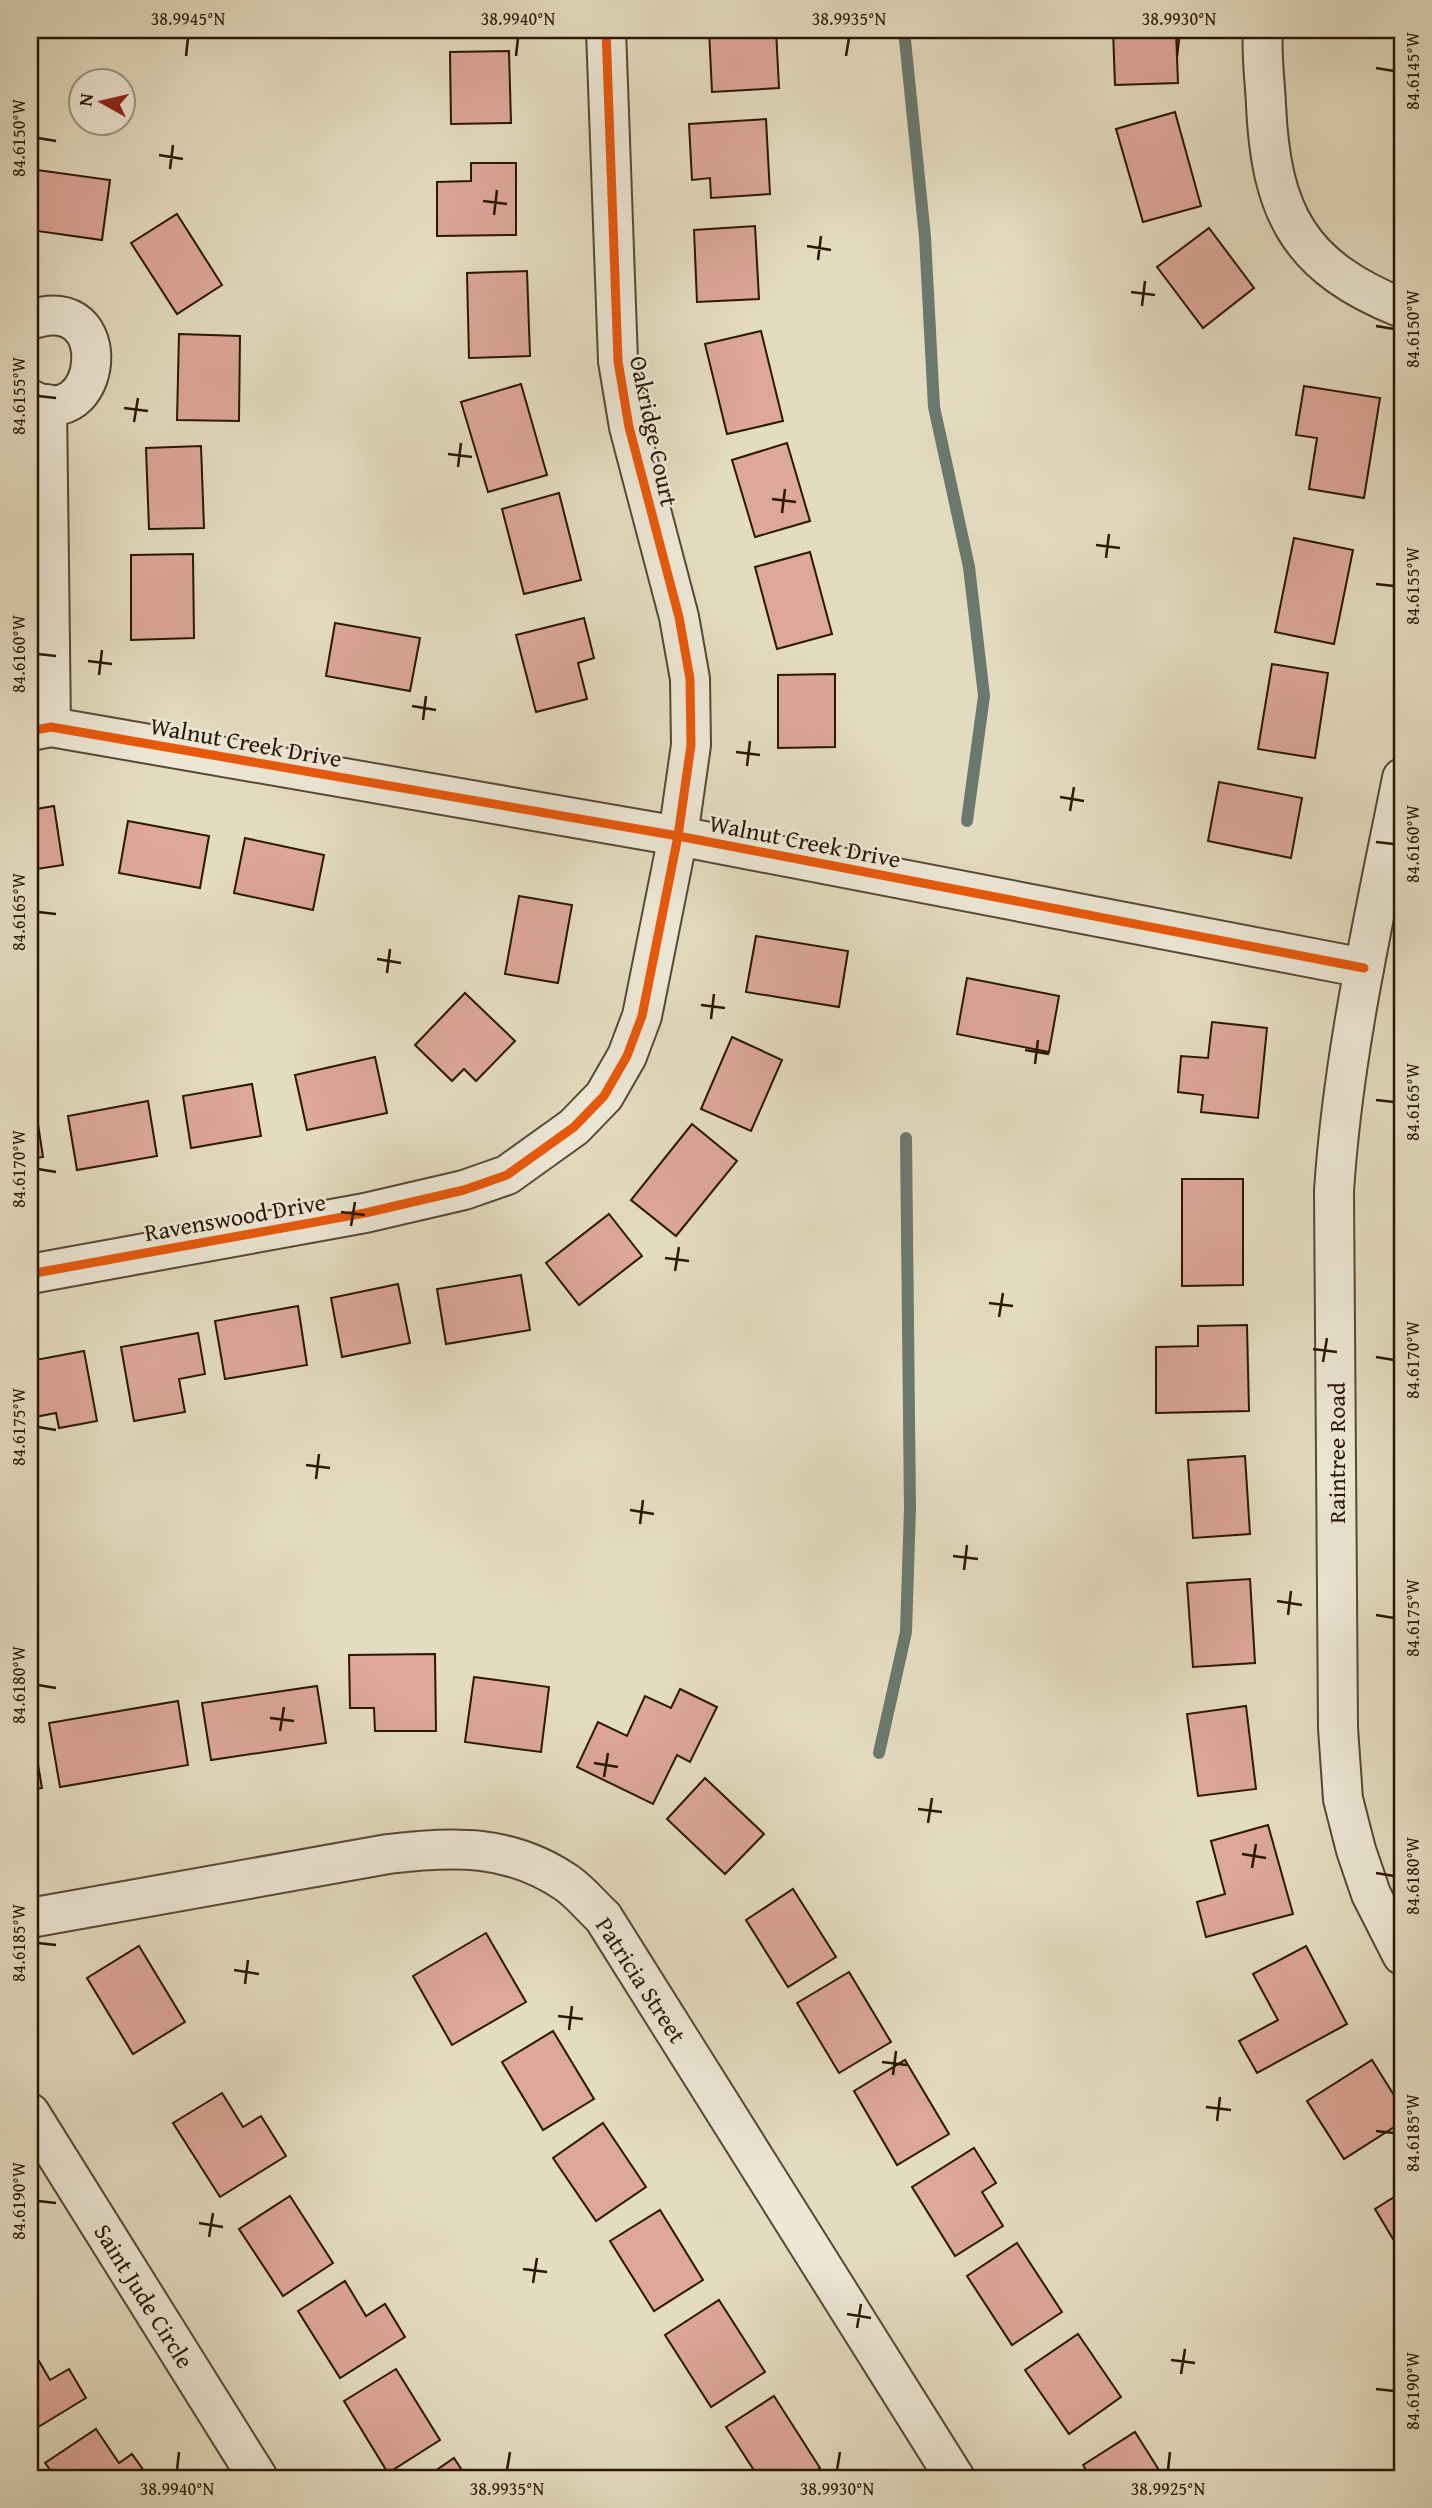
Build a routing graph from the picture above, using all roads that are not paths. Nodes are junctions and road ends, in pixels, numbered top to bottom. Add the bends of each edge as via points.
1 (606, 30) edge
2 (1263, 30) edge
3 (1402, 308) edge
4 (30, 320) edge
5 (39, 401) edge
6 (40, 729) edge
7 (1402, 778) edge
8 (678, 836) junction
9 (1364, 968) junction
10 (30, 1274) edge
11 (30, 1919) edge
12 (1402, 1955) edge
13 (30, 2113) edge
14 (258, 2478) edge
15 (955, 2478) edge

1 - 8 street, Oakridge Court via 618,361 629,427 679,617 690,679 691,746
2 - 3 street via 1268,156 1282,203 1312,252 1341,278
4 - 5 street via 54,316 68,320 80,328 93,355 92,371 76,395 62,402
5 - 6 street
6 - 8 street, Walnut Creek Drive
7 - 9 street, Raintree Road
8 - 9 street, Walnut Creek Drive
8 - 10 street, Ravenswood Drive via 642,1016 627,1056 604,1096 540,1154 507,1175 464,1190 365,1213
9 - 12 street, Raintree Road via 1338,1135 1334,1191 1338,1728 1343,1799 1356,1850 1371,1894
11 - 15 street, Patricia Street via 441,1847 486,1849 567,1883 603,1917
13 - 14 street, Saint Jude Circle

